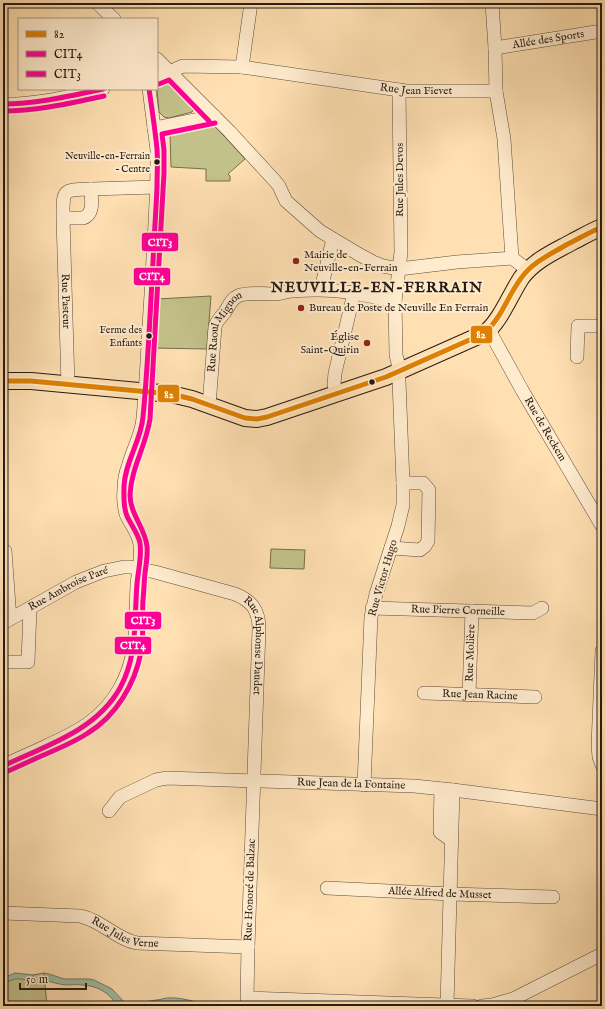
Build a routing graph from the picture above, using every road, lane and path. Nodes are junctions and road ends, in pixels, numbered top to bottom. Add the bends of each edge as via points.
1 (251, 3) edge
2 (492, 3) edge
3 (103, 5) edge
4 (113, 18) edge
5 (602, 31) edge
6 (495, 48) junction
7 (158, 60) edge
8 (242, 67) junction
9 (171, 72) junction
10 (158, 77) edge
11 (94, 90) edge
12 (149, 90) edge
13 (400, 90) junction
14 (496, 91) junction
15 (69, 93) edge
16 (3, 104) edge
17 (214, 116) junction
18 (154, 128) junction
19 (157, 187) junction
20 (91, 189) junction
21 (63, 218) junction
22 (602, 227) edge
23 (333, 239) junction
24 (512, 258) junction
25 (400, 269) junction
26 (528, 270) junction
27 (322, 289) junction
28 (354, 293) junction
29 (395, 301) junction
30 (602, 326) edge
31 (489, 330) junction
32 (577, 357) dead end
33 (398, 372) junction
34 (3, 381) edge
35 (68, 385) junction
36 (145, 392) junction
37 (336, 394) junction
38 (209, 406) junction
39 (403, 483) junction
40 (602, 526) edge
41 (391, 548) junction
42 (5, 551) dead end
43 (139, 568) junction
44 (30, 608) junction
45 (372, 608) junction
46 (542, 608) dead end
47 (472, 611) junction
48 (6, 621) edge
49 (602, 651) edge
50 (3, 662) edge
51 (424, 693) dead end
52 (469, 695) junction
53 (535, 697) dead end
54 (602, 765) edge
55 (3, 766) edge
56 (254, 781) junction
57 (364, 785) junction
58 (447, 790) junction
59 (602, 809) edge
60 (109, 811) dead end
61 (327, 888) dead end
62 (451, 894) junction
63 (553, 897) dead end
64 (3, 913) edge
65 (248, 947) junction
66 (602, 954) edge
67 (447, 1005) edge
68 (473, 1006) edge
69 (482, 1006) edge

1 - 8 street
2 - 6 street
3 - 4 street
5 - 6 street, Allée des Sports
6 - 14 street
7 - 9 street
8 - 9 street, Rue Jean Fievet via 183,66
8 - 13 street, Rue Jean Fievet
9 - 10 street, Rue Jean Fievet
9 - 17 street
11 - 15 street
12 - 18 street
13 - 14 street, Rue Jean Fievet
13 - 25 street, Rue Jules Devos
14 - 24 street via 504,139
15 - 16 street via 31,103
17 - 18 street
17 - 23 street via 275,181 286,200
18 - 19 street
19 - 20 street, Rue Pasteur
19 - 36 street
20 - 21 street, Rue Pasteur via 67,192 63,199
20 - 21 street via 90,214 83,218
21 - 35 street, Rue Pasteur
22 - 26 main road via 547,256
23 - 25 street via 377,264
23 - 27 street
24 - 25 street
24 - 26 street
25 - 29 street, Rue Jules Devos
26 - 31 main road
27 - 28 street, Rue Raoul Mignon
27 - 38 street, Rue Raoul Mignon via 277,294 244,294 233,299 217,320 215,327
28 - 29 street, Rue Raoul Mignon
28 - 37 street via 335,373
29 - 33 street, Rue Victor Hugo
30 - 32 street via 578,326
31 - 33 main road
31 - 40 street, Rue de Reckem
33 - 37 main road
33 - 39 street, Rue Victor Hugo
34 - 35 main road
35 - 36 main road
36 - 38 main road via 177,395
36 - 43 street via 142,425 128,466 123,498 127,515 139,540
37 - 38 main road via 257,419 238,416
39 - 41 street, Rue Victor Hugo via 401,516
39 - 41 street via 423,483 429,490 428,541 420,550
41 - 45 street, Rue Victor Hugo
42 - 48 street
43 - 44 street, Rue Ambroise Paré via 124,567 93,575
43 - 55 street via 133,654 121,687 98,716 81,729
43 - 56 street, Rue Alphonse Daudet via 235,594 254,607 259,629
44 - 48 street, Rue Ambroise Paré
44 - 50 street via 28,662
45 - 47 street, Rue Pierre Corneille
45 - 57 street, Rue Victor Hugo
46 - 47 street, Rue Pierre Corneille via 533,613
47 - 52 street, Rue Molière
49 - 54 street via 598,746
51 - 52 street, Rue Jean Racine
52 - 53 street, Rue Jean Racine
56 - 57 street, Rue Jean de la Fontaine
56 - 60 street, Rue Jean de la Fontaine via 162,779 120,797
56 - 65 street, Rue Honoré de Balzac
57 - 58 street, Rue Jean de la Fontaine via 414,786
58 - 59 street, Rue Jean de la Fontaine
58 - 62 street via 451,840
61 - 62 street, Allée Alfred de Musset
62 - 63 street, Allée Alfred de Musset
62 - 67 street
64 - 65 street, Rue Jules Verne via 80,916 88,918 123,939 137,943
65 - 67 street, Rue Honoré de Balzac via 247,998
66 - 69 street via 513,998
67 - 68 street

